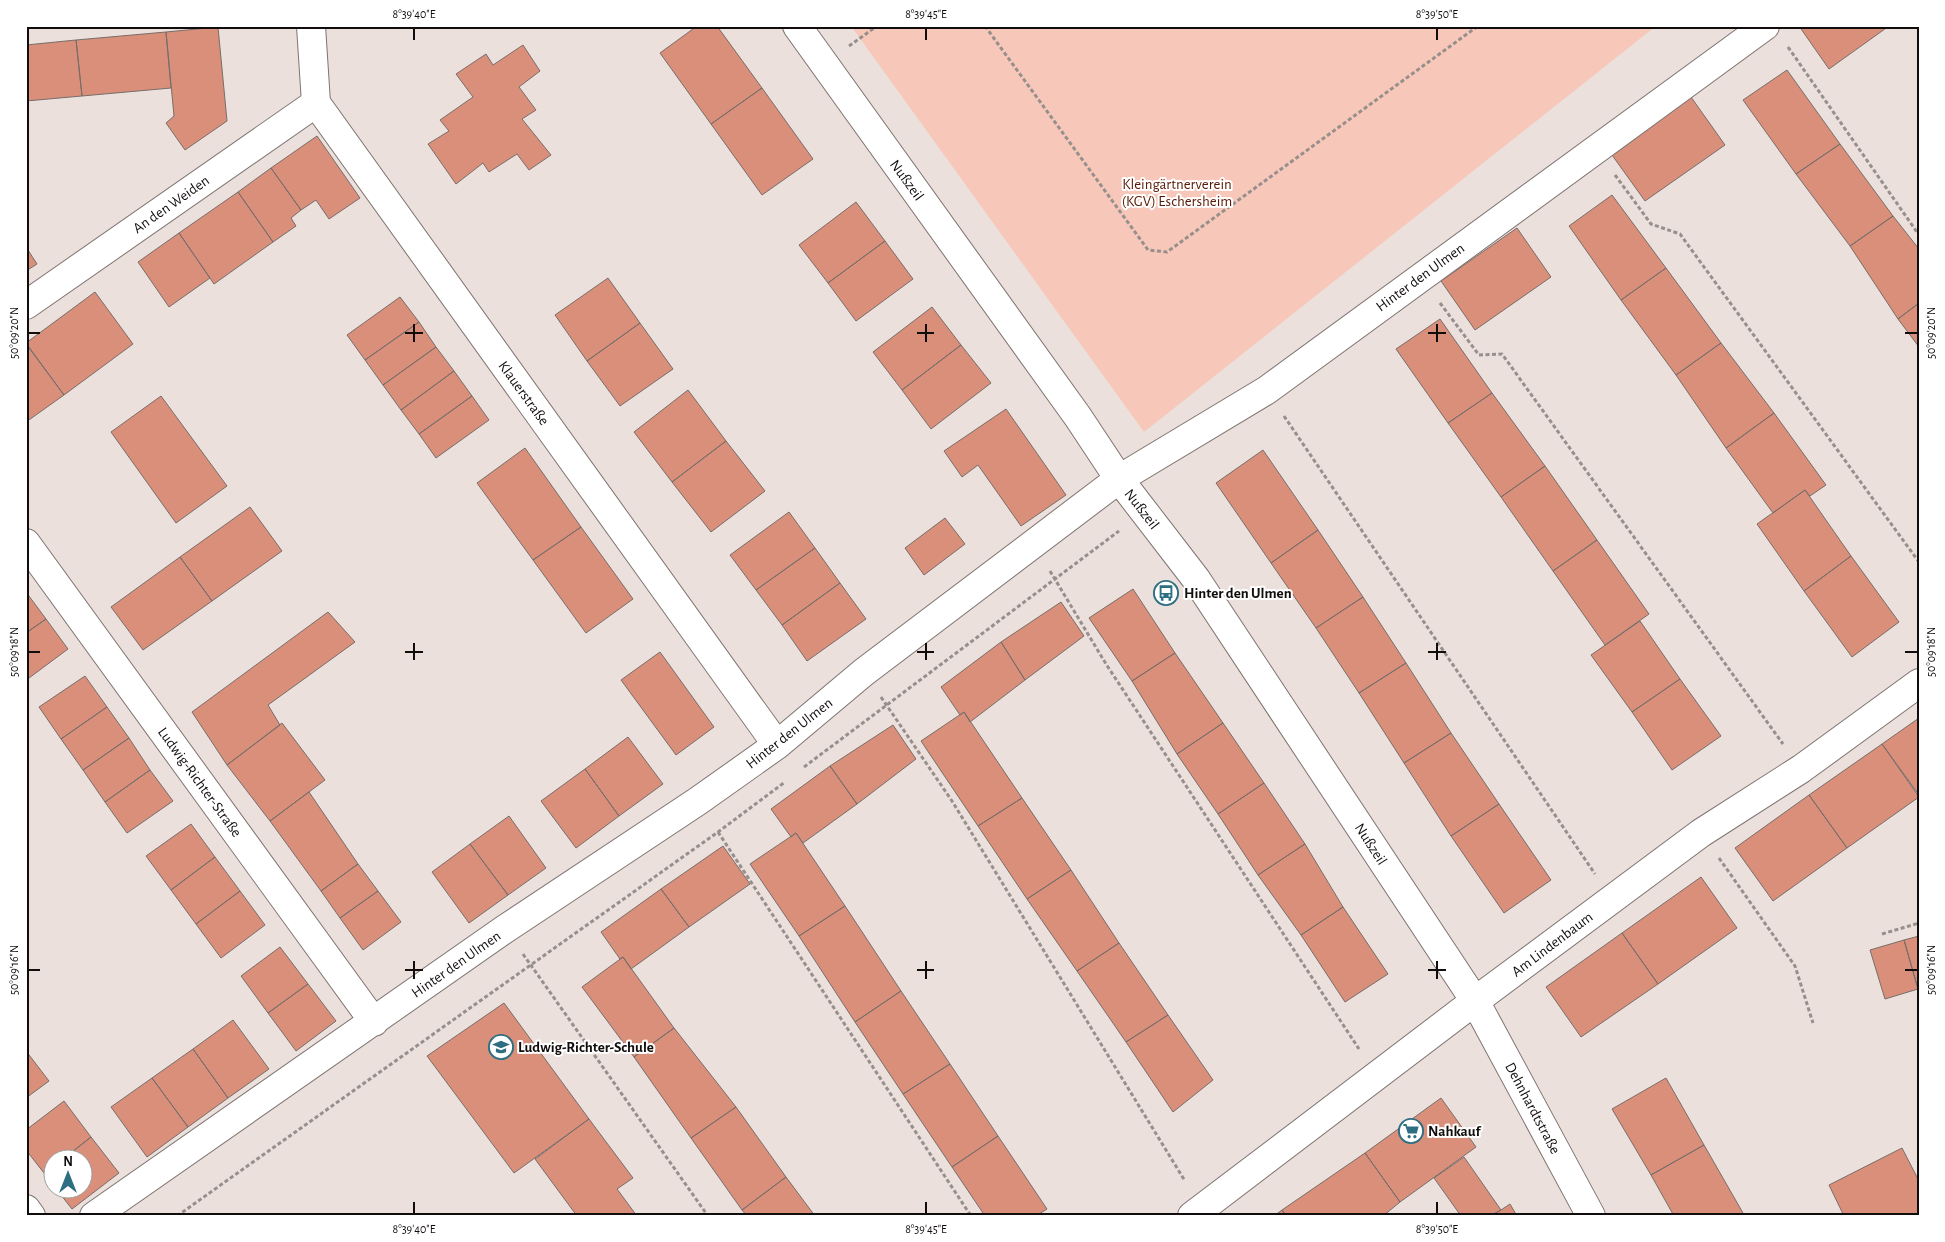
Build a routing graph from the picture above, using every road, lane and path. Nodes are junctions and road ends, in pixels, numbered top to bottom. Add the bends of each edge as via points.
1 (310, 26) edge
2 (797, 26) edge
3 (985, 26) edge
4 (1478, 26) edge
5 (1775, 34) edge
6 (316, 103) junction
7 (1596, 150) junction
8 (1919, 235) edge
9 (1420, 277) junction
10 (26, 305) edge
11 (1267, 390) junction
12 (1118, 478) junction
13 (1144, 512) junction
14 (26, 543) edge
15 (1034, 543) junction
16 (1919, 562) edge
17 (1056, 580) junction
18 (864, 672) junction
19 (1919, 682) edge
20 (886, 705) junction
21 (777, 745) junction
22 (802, 768) dead end
23 (1800, 769) junction
24 (787, 780) dead end
25 (698, 801) junction
26 (718, 832) junction
27 (1701, 833) junction
28 (1612, 899) junction
29 (1919, 923) edge
30 (505, 929) junction
31 (1882, 934) dead end
32 (530, 964) junction
33 (1475, 1001) junction
34 (374, 1022) junction
35 (1813, 1023) dead end
36 (1376, 1076) junction
37 (26, 1209) edge
38 (1197, 1212) edge
39 (31, 1216) edge
40 (94, 1216) edge
41 (177, 1216) edge
42 (708, 1216) edge
43 (970, 1216) edge
44 (1592, 1216) edge

1 - 6 street
2 - 12 street, Nußzeil via 1078,417
3 - 4 path via 1148,250 1167,252
5 - 7 street, Hinter den Ulmen
5 - 8 path
6 - 10 street, An den Weiden
6 - 21 street, Klauerstraße
7 - 9 street, Hinter den Ulmen
7 - 16 path via 1651,224 1680,234
9 - 11 street, Hinter den Ulmen
9 - 23 path via 1479,355 1502,354
11 - 12 street, Hinter den Ulmen
11 - 28 path
12 - 13 street, Nußzeil
12 - 15 street, Hinter den Ulmen
13 - 17 path
13 - 33 street, Nußzeil via 1196,579
14 - 34 street, Ludwig-Richter-Straße
15 - 17 path
15 - 18 street, Hinter den Ulmen
17 - 20 path
17 - 36 path via 1106,664
18 - 20 path
18 - 21 street, Hinter den Ulmen
19 - 23 street, Am Lindenbaum
20 - 22 path
20 - 38 path via 952,801
21 - 25 street, Hinter den Ulmen
23 - 27 street, Am Lindenbaum
24 - 26 path
25 - 26 path
25 - 30 street, Hinter den Ulmen
26 - 32 path
26 - 43 path
27 - 28 street, Am Lindenbaum
27 - 35 path via 1795,966
28 - 33 street, Am Lindenbaum
29 - 31 path
30 - 32 path
30 - 34 street, Hinter den Ulmen
32 - 41 path
32 - 42 path
33 - 36 street, Am Lindenbaum
33 - 44 street, Dehnhardtstraße
34 - 40 street, Hinter den Ulmen
36 - 38 street, Am Lindenbaum
37 - 39 street

